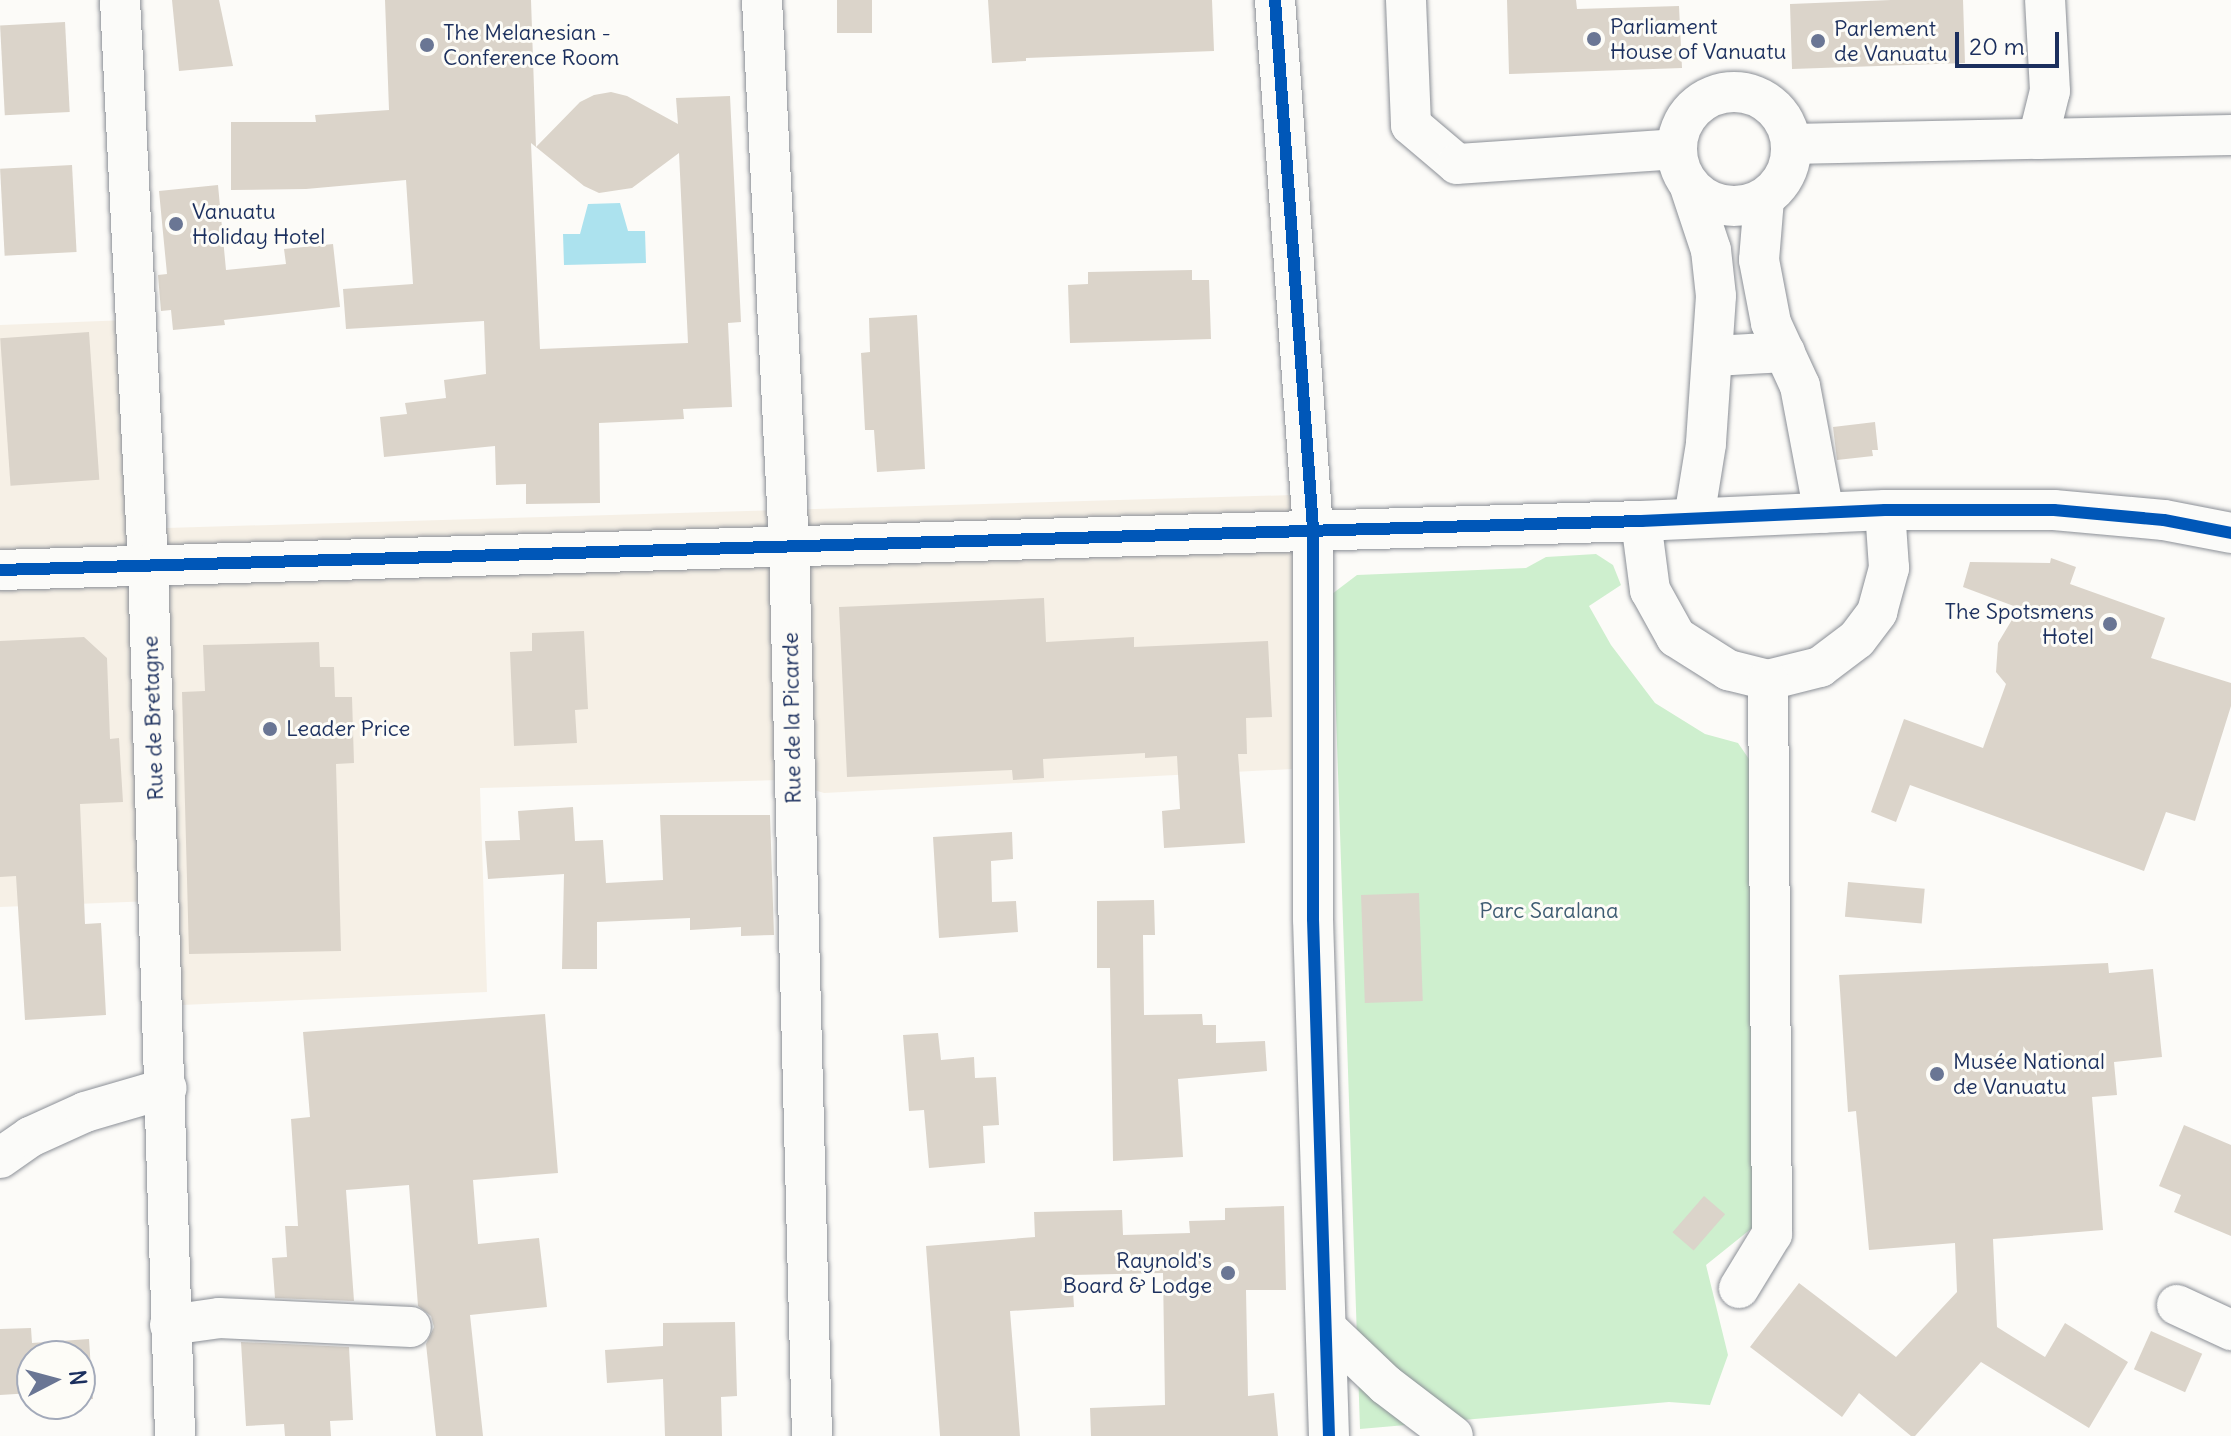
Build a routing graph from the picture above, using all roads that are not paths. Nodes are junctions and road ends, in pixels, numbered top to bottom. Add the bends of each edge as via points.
1 (120, 0) edge
2 (762, 0) edge
3 (1275, 0) edge
4 (1406, 0) edge
5 (2045, 0) edge
6 (2231, 135) edge
7 (2038, 139) junction
8 (1791, 144) junction
9 (1676, 149) junction
10 (1690, 187) junction
11 (1764, 199) junction
12 (1785, 352) junction
13 (1714, 356) junction
14 (1885, 510) junction
15 (1824, 513) junction
16 (1694, 518) junction
17 (1641, 521) junction
18 (1313, 529) junction
19 (2231, 533) edge
20 (789, 546) junction
21 (148, 565) junction
22 (0, 570) edge
23 (1768, 680) junction
24 (167, 1088) junction
25 (0, 1158) edge
26 (1739, 1288) dead end
27 (2177, 1305) dead end
28 (170, 1325) junction
29 (411, 1327) dead end
30 (1326, 1328) junction
31 (2231, 1330) edge
32 (175, 1436) edge
33 (812, 1436) edge
34 (1329, 1436) edge
35 (1453, 1436) edge

1 - 21 street, Rue de Bretagne
2 - 20 street, Rue de la Picarde
3 - 18 street
4 - 9 street via 1411,125 1457,164
5 - 7 street via 2050,91
6 - 7 street
7 - 8 street
8 - 9 street via 1783,117 1764,99 1730,91 1703,99 1688,112
8 - 11 street via 1786,174
9 - 10 street via 1679,169
10 - 11 street via 1714,204 1743,206
10 - 13 street via 1711,250
11 - 12 street via 1759,260 1771,323
12 - 13 street
12 - 15 street via 1800,386
13 - 16 street
14 - 15 street
14 - 19 street via 2054,510 2164,520
14 - 23 street via 1889,568 1877,612 1857,639 1820,667
15 - 16 street
16 - 17 street
17 - 18 street
17 - 23 street via 1650,590 1676,637 1728,670
18 - 20 street
18 - 30 street via 1313,919
20 - 21 street
20 - 33 street, Rue de la Picarde
21 - 22 street
21 - 24 street, Rue de Bretagne
23 - 26 street via 1772,1234
24 - 25 street via 85,1112 30,1137
24 - 28 street, Rue de Bretagne
27 - 31 street
28 - 29 street via 219,1318
28 - 32 street, Rue de Bretagne
30 - 34 street
30 - 35 street via 1386,1385

